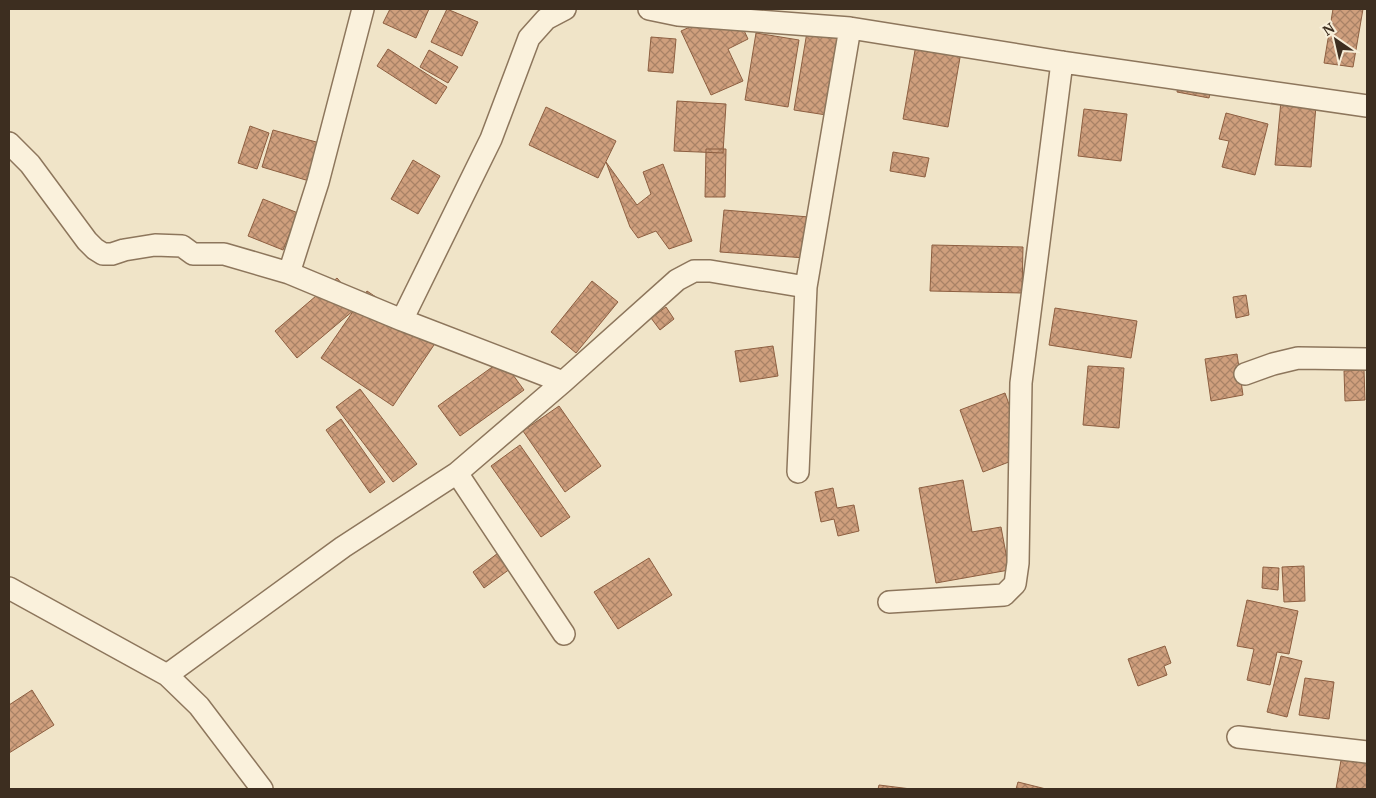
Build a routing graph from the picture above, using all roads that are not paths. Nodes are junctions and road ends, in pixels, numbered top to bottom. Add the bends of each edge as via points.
1 (363, 9) edge
2 (566, 9) edge
3 (649, 9) edge
4 (850, 28) junction
5 (1062, 62) junction
6 (1367, 106) edge
7 (9, 143) edge
8 (289, 272) junction
9 (806, 287) junction
10 (402, 320) junction
11 (1367, 359) edge
12 (1245, 374) dead end
13 (563, 382) junction
14 (798, 472) dead end
15 (457, 473) junction
16 (9, 588) edge
17 (889, 602) dead end
18 (564, 634) dead end
19 (167, 675) junction
20 (1238, 737) dead end
21 (1367, 752) edge
22 (262, 789) edge

1 - 8 street via 318,182
2 - 10 street via 546,19 529,38 491,139
3 - 4 street via 678,15
4 - 5 street
4 - 9 street
5 - 6 street
5 - 17 street via 1021,382 1015,584 1004,595
7 - 8 street via 30,164 87,241 103,254 155,245 182,246 193,254 224,254
8 - 10 street
9 - 13 street via 694,271 677,280
9 - 14 street
10 - 13 street
11 - 12 street via 1298,358
13 - 15 street
15 - 18 street
15 - 19 street via 344,547
16 - 19 street
19 - 22 street via 200,706
20 - 21 street

